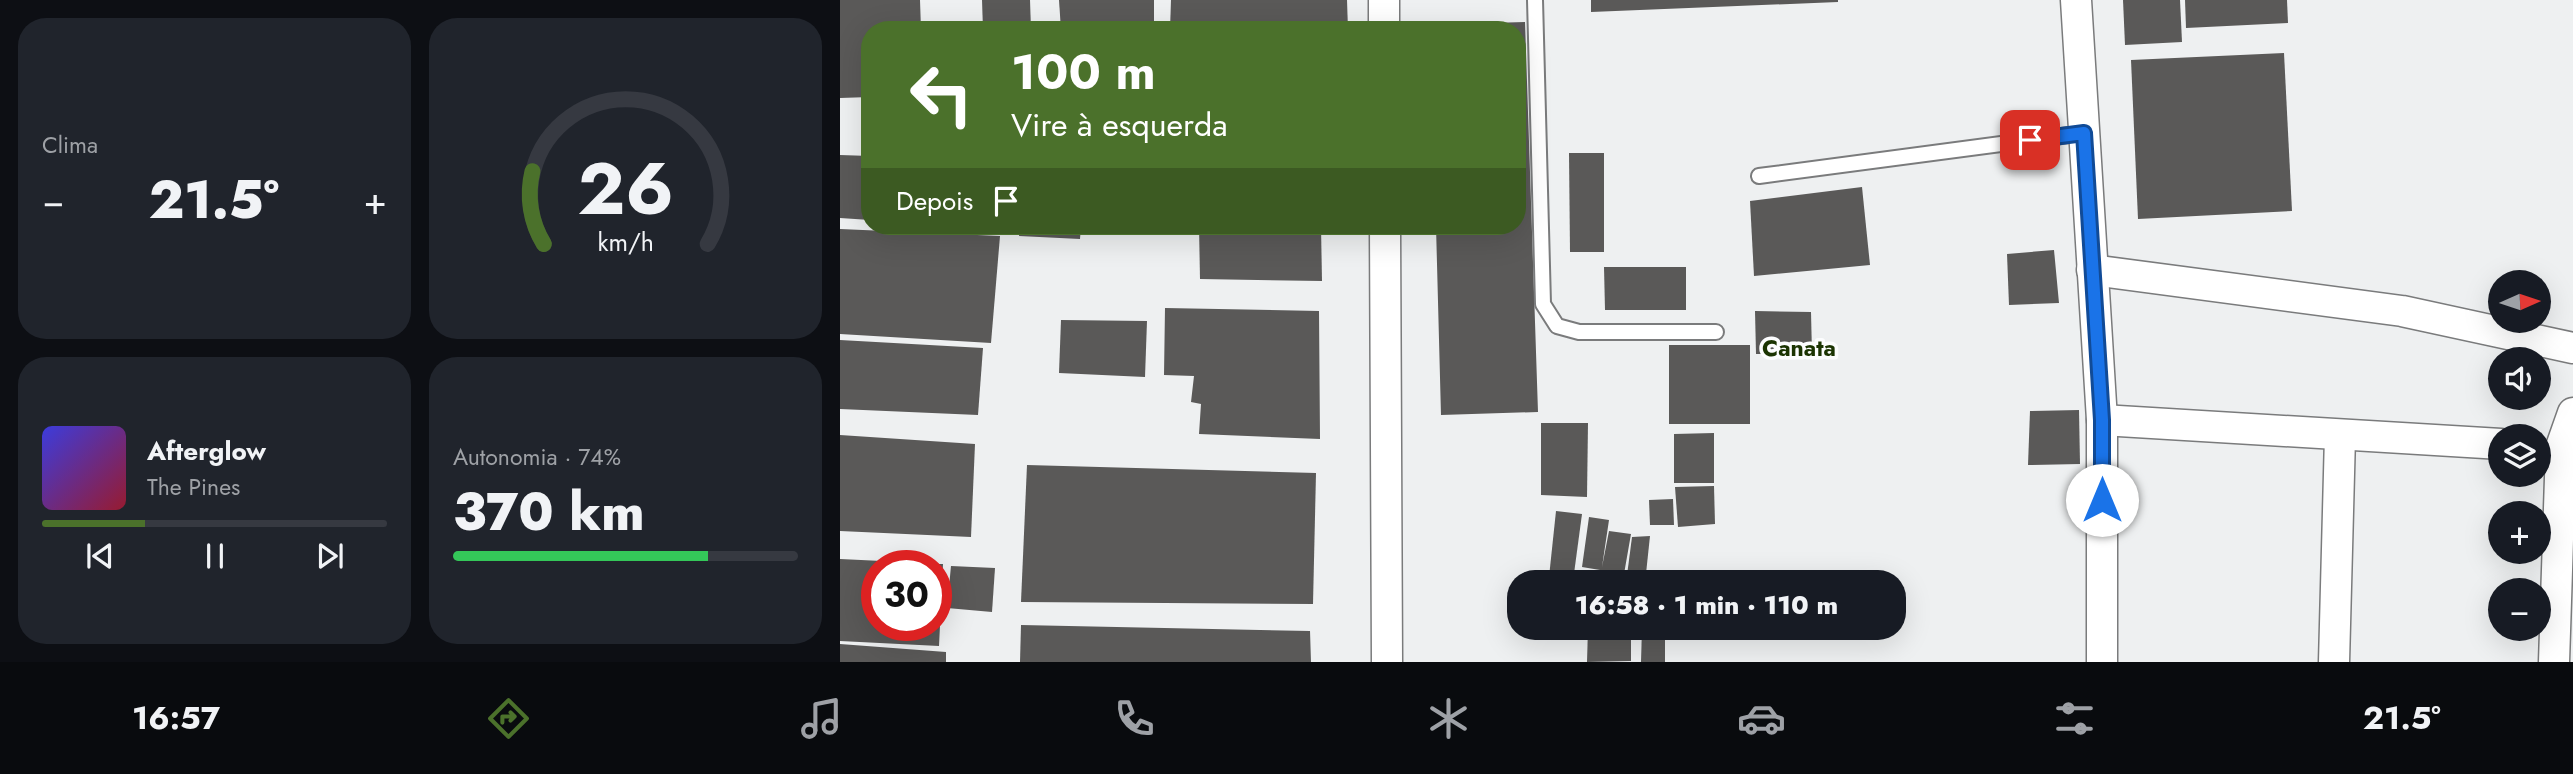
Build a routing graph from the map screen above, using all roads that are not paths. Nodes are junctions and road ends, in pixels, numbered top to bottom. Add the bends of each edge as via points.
1 (1384, 0) edge
2 (1535, 0) edge
3 (2076, 0) edge
4 (1384, 21) edge
5 (2084, 133) junction
6 (1759, 176) dead end
7 (1385, 235) edge
8 (2092, 270) junction
9 (1716, 331) dead end
10 (2573, 348) edge
11 (2573, 413) edge
12 (2102, 420) junction
13 (2340, 436) junction
14 (2488, 443) edge
15 (2551, 446) edge
16 (2551, 487) edge
17 (1387, 662) edge
18 (2102, 662) edge
19 (2334, 662) edge
20 (2554, 662) edge

1 - 4 street
2 - 9 lane via 1543,304 1557,326 1579,332
3 - 5 street
5 - 6 lane
5 - 8 street
7 - 17 street
8 - 10 street via 2402,311
8 - 12 street
11 - 15 street
12 - 13 street
12 - 18 street
13 - 14 street
13 - 19 street
16 - 20 street

